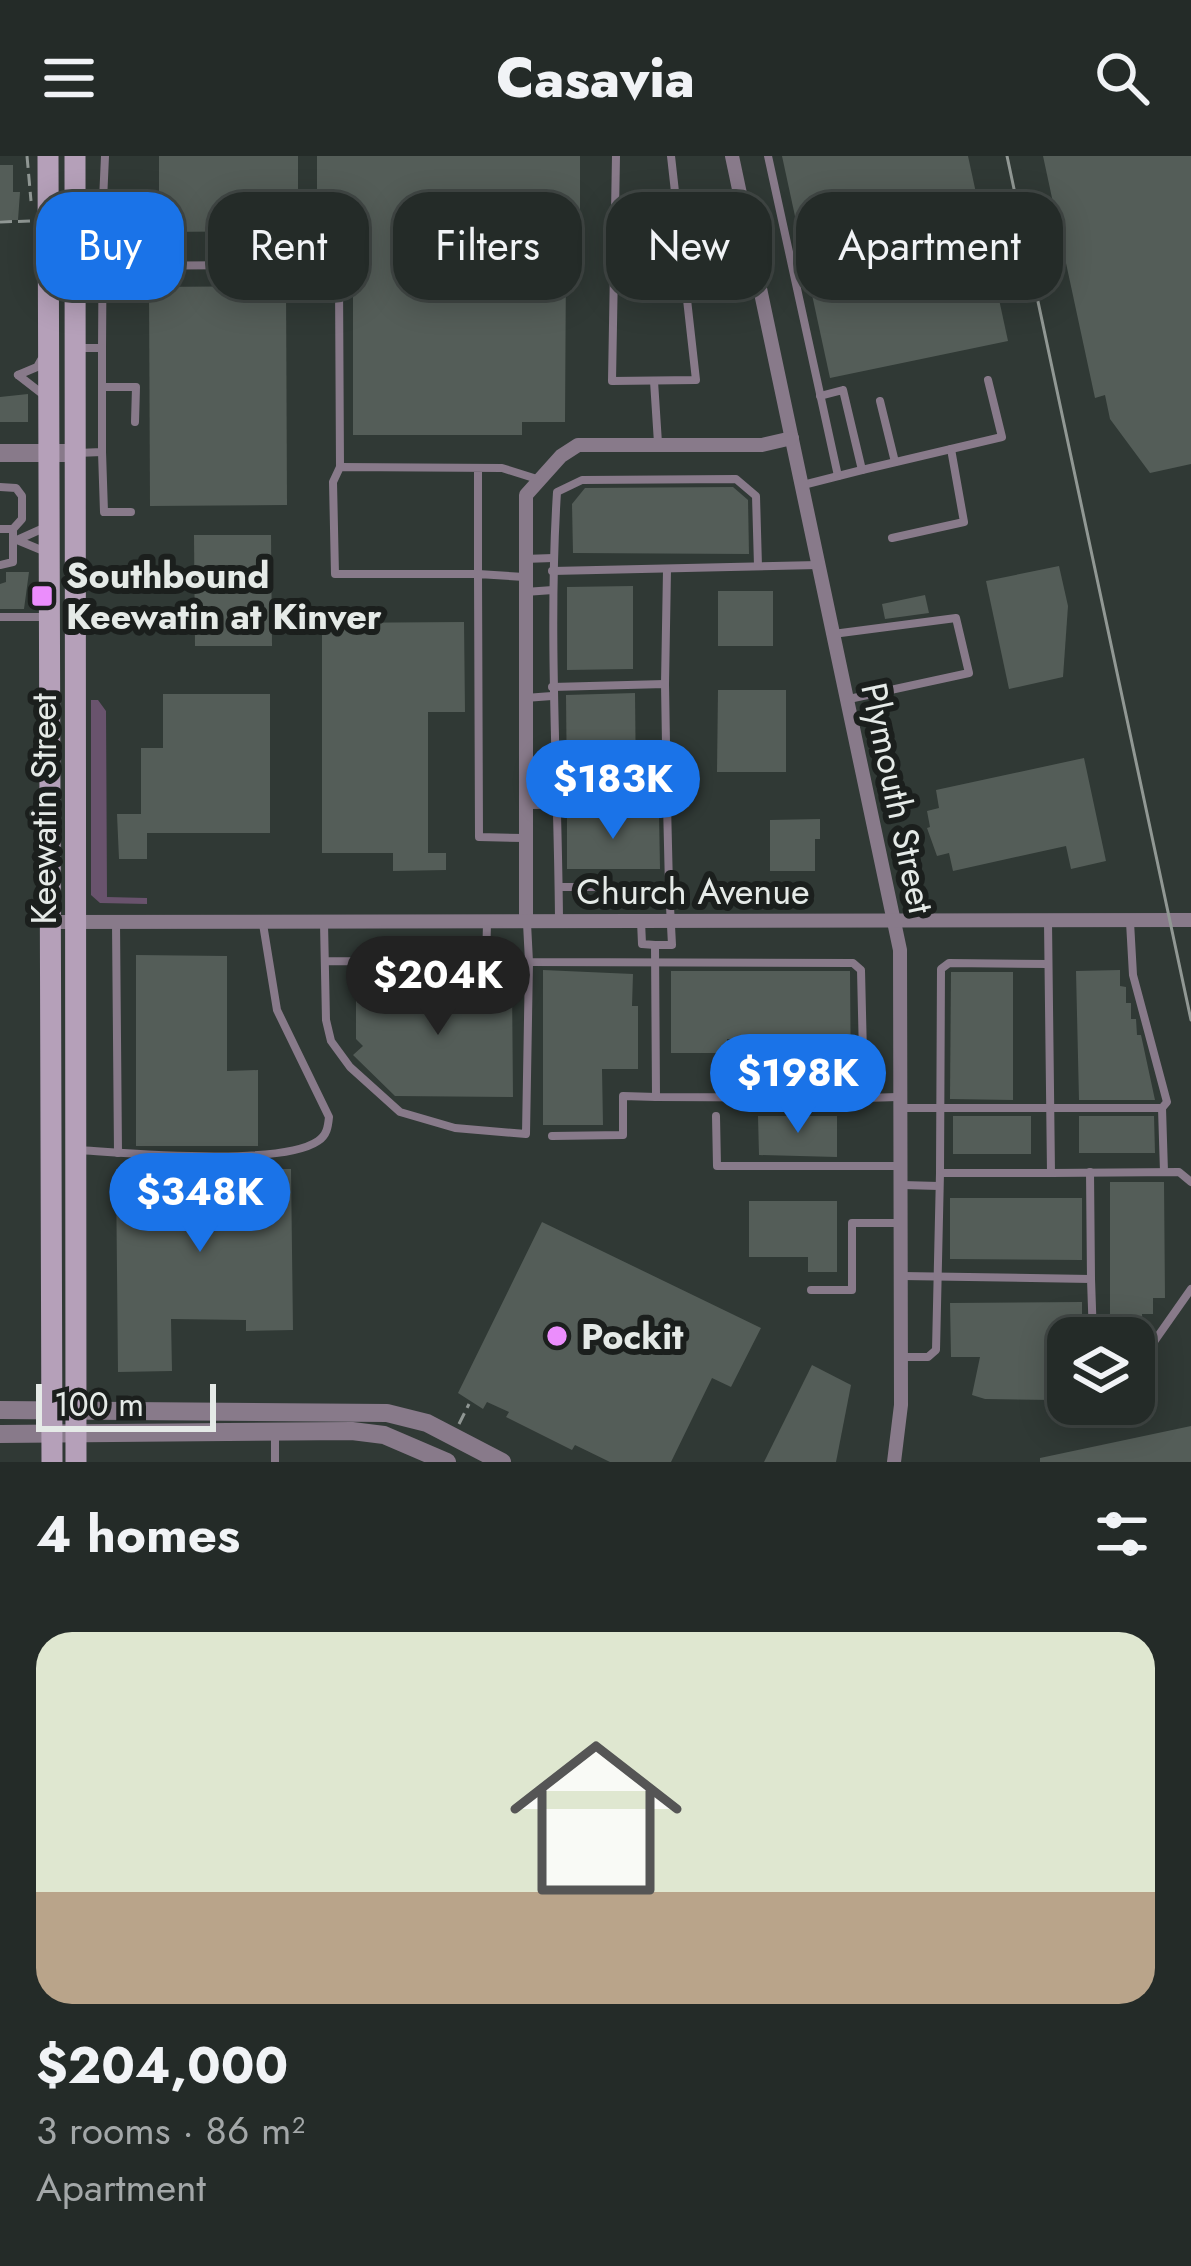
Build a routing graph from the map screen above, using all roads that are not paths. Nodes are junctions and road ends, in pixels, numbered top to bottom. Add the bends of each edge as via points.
1 (48, 156) edge
2 (75, 156) edge
3 (105, 156) edge
4 (616, 156) edge
5 (671, 156) edge
6 (732, 156) edge
7 (768, 156) edge
8 (75, 192) edge
9 (103, 192) edge
10 (75, 300) edge
11 (103, 300) edge
12 (339, 300) edge
13 (102, 348) junction
14 (75, 349) junction
15 (988, 380) dead end
16 (654, 381) junction
17 (102, 387) junction
18 (820, 396) junction
19 (880, 400) dead end
20 (136, 422) dead end
21 (792, 438) junction
22 (658, 445) junction
23 (951, 449) junction
24 (103, 452) junction
25 (0, 453) edge
26 (76, 453) junction
27 (46, 454) junction
28 (895, 462) junction
29 (340, 467) junction
30 (478, 468) junction
31 (862, 470) junction
32 (838, 476) junction
33 (538, 480) junction
34 (802, 485) junction
35 (0, 488) edge
36 (22, 496) junction
37 (47, 496) junction
38 (131, 512) dead end
39 (47, 526) junction
40 (0, 529) edge
41 (15, 536) junction
42 (892, 538) dead end
43 (47, 553) junction
44 (553, 558) junction
45 (524, 559) junction
46 (0, 565) edge
47 (818, 565) junction
48 (758, 566) junction
49 (667, 570) junction
50 (552, 571) junction
51 (478, 574) junction
52 (524, 584) junction
53 (553, 590) junction
54 (0, 617) edge
55 (48, 617) junction
56 (833, 634) junction
57 (553, 668) junction
58 (525, 669) junction
59 (665, 684) junction
60 (552, 692) junction
61 (525, 698) junction
62 (847, 700) junction
63 (555, 804) junction
64 (667, 804) junction
65 (526, 805) junction
66 (526, 838) junction
67 (559, 886) junction
68 (669, 887) junction
69 (1048, 920) junction
70 (1130, 920) junction
71 (1191, 920) edge
72 (324, 921) junction
73 (487, 921) junction
74 (526, 921) junction
75 (641, 921) junction
76 (670, 921) junction
77 (894, 921) junction
78 (51, 922) junction
79 (76, 922) junction
80 (116, 922) junction
81 (262, 922) junction
82 (559, 922) junction
83 (655, 945) junction
84 (325, 961) junction
85 (486, 962) junction
86 (529, 962) junction
87 (654, 963) junction
88 (1048, 964) junction
89 (656, 1097) junction
90 (864, 1098) junction
91 (900, 1102) junction
92 (939, 1108) junction
93 (1162, 1108) junction
94 (1050, 1109) junction
95 (716, 1117) dead end
96 (552, 1136) dead end
97 (76, 1150) junction
98 (118, 1153) junction
99 (900, 1166) junction
100 (1090, 1172) junction
101 (1164, 1172) junction
102 (940, 1173) junction
103 (1051, 1173) junction
104 (1191, 1182) edge
105 (900, 1185) junction
106 (939, 1186) junction
107 (900, 1223) junction
108 (901, 1276) junction
109 (938, 1276) junction
110 (1091, 1280) junction
111 (1191, 1289) edge
112 (811, 1290) dead end
113 (1092, 1317) edge
114 (1155, 1340) edge
115 (901, 1357) junction
116 (0, 1410) edge
117 (66, 1410) junction
118 (275, 1410) junction
119 (274, 1432) junction
120 (52, 1433) junction
121 (76, 1433) junction
122 (0, 1434) edge
123 (52, 1462) edge
124 (76, 1462) edge
125 (275, 1462) edge
126 (447, 1462) edge
127 (502, 1462) edge
128 (894, 1462) edge

1 - 27 main road, Keewatin Street
2 - 8 main road, Keewatin Street
3 - 9 lane
4 - 16 lane via 612,382
5 - 16 lane via 696,380
6 - 21 street, Plymouth Street
7 - 18 lane
10 - 14 main road, Keewatin Street
11 - 13 lane
12 - 29 lane
13 - 14 lane
13 - 17 lane
14 - 26 main road, Keewatin Street
15 - 23 lane via 1002,437
16 - 22 lane
17 - 20 lane via 136,387
17 - 24 lane
18 - 31 lane via 843,391
18 - 32 lane
19 - 28 lane
21 - 22 street
21 - 34 street, Plymouth Street
22 - 33 street via 578,445
23 - 28 lane
23 - 42 lane via 964,522
24 - 26 lane
24 - 38 lane via 104,512
25 - 27 street
26 - 27 street
26 - 79 main road, Keewatin Street
27 - 37 main road, Keewatin Street
28 - 31 lane
29 - 30 lane
29 - 51 lane via 333,482 335,574
30 - 33 lane
30 - 51 lane
31 - 32 lane
32 - 34 lane
33 - 45 street via 526,495
34 - 47 street, Plymouth Street
35 - 36 lane
36 - 37 lane
36 - 41 lane
37 - 39 main road, Keewatin Street
39 - 41 lane
39 - 43 main road, Keewatin Street
40 - 41 lane
41 - 43 lane
41 - 46 lane via 13,562
43 - 55 main road, Keewatin Street
44 - 45 lane
44 - 48 lane via 557,492 582,480 736,479 756,496
44 - 50 lane
45 - 52 street
47 - 48 lane
47 - 56 street, Plymouth Street
48 - 49 lane
49 - 50 lane
49 - 59 lane
50 - 53 lane
51 - 52 lane
51 - 66 lane via 479,837
52 - 53 lane
52 - 58 street
53 - 57 lane
54 - 55 lane
55 - 78 main road, Keewatin Street
56 - 62 street, Plymouth Street
56 - 62 lane via 956,618 969,673
57 - 58 lane
57 - 60 lane
58 - 61 street
59 - 60 lane
59 - 64 lane
60 - 61 lane
60 - 63 lane
61 - 65 street
62 - 77 street, Plymouth Street
63 - 64 lane
63 - 65 lane
63 - 67 lane
64 - 68 lane
65 - 66 street
66 - 74 street
67 - 68 lane
67 - 82 lane
68 - 76 lane
69 - 70 street, Church Avenue
69 - 77 street, Church Avenue
69 - 88 lane
70 - 71 street, Church Avenue
70 - 93 lane via 1133,975 1167,1102
72 - 73 street, Church Avenue
72 - 81 street, Church Avenue
72 - 84 lane
73 - 74 street, Church Avenue
73 - 85 lane
74 - 82 street, Church Avenue
74 - 86 lane
75 - 76 street, Church Avenue
75 - 82 street, Church Avenue
75 - 83 lane via 642,944
76 - 77 street, Church Avenue
76 - 83 lane via 672,945
77 - 91 street, Plymouth Street
78 - 79 street, Church Avenue
78 - 117 main road, Keewatin Street
79 - 80 street, Church Avenue
79 - 97 main road, Keewatin Street
80 - 81 street, Church Avenue
80 - 98 lane
81 - 98 lane via 277,1010 329,1117 327,1131 317,1143 277,1154
83 - 87 lane
84 - 85 lane
84 - 86 lane via 331,1041 400,1112 455,1128 526,1134
85 - 86 lane
86 - 87 lane
87 - 89 lane
87 - 90 lane via 854,963 861,970
88 - 92 lane via 944,965
88 - 94 lane
89 - 90 lane
89 - 96 lane via 623,1096 622,1135
90 - 91 lane
91 - 92 lane
91 - 99 street, Plymouth Street
92 - 94 lane
92 - 102 lane
93 - 94 lane
93 - 101 lane
94 - 103 lane
95 - 99 lane via 717,1166
97 - 98 lane
97 - 117 main road, Keewatin Street
99 - 105 street, Plymouth Street
100 - 101 lane
100 - 103 lane
100 - 110 lane
101 - 104 lane
102 - 103 lane
102 - 106 lane
105 - 106 lane
105 - 107 street, Plymouth Street
106 - 109 lane
107 - 108 street, Plymouth Street
107 - 112 lane via 852,1223 852,1290
108 - 109 lane
108 - 115 street, Plymouth Street
109 - 110 lane
109 - 115 lane via 934,1355
110 - 113 lane
111 - 114 lane
115 - 128 street, Plymouth Street
116 - 117 street
117 - 118 street
117 - 120 main road, Keewatin Street
117 - 121 main road, Keewatin Street
118 - 119 street
118 - 127 street via 387,1413 427,1423
119 - 121 street
119 - 125 lane
119 - 126 street via 384,1436
120 - 121 street
120 - 122 street
120 - 123 main road, Keewatin Street
121 - 124 main road, Keewatin Street

